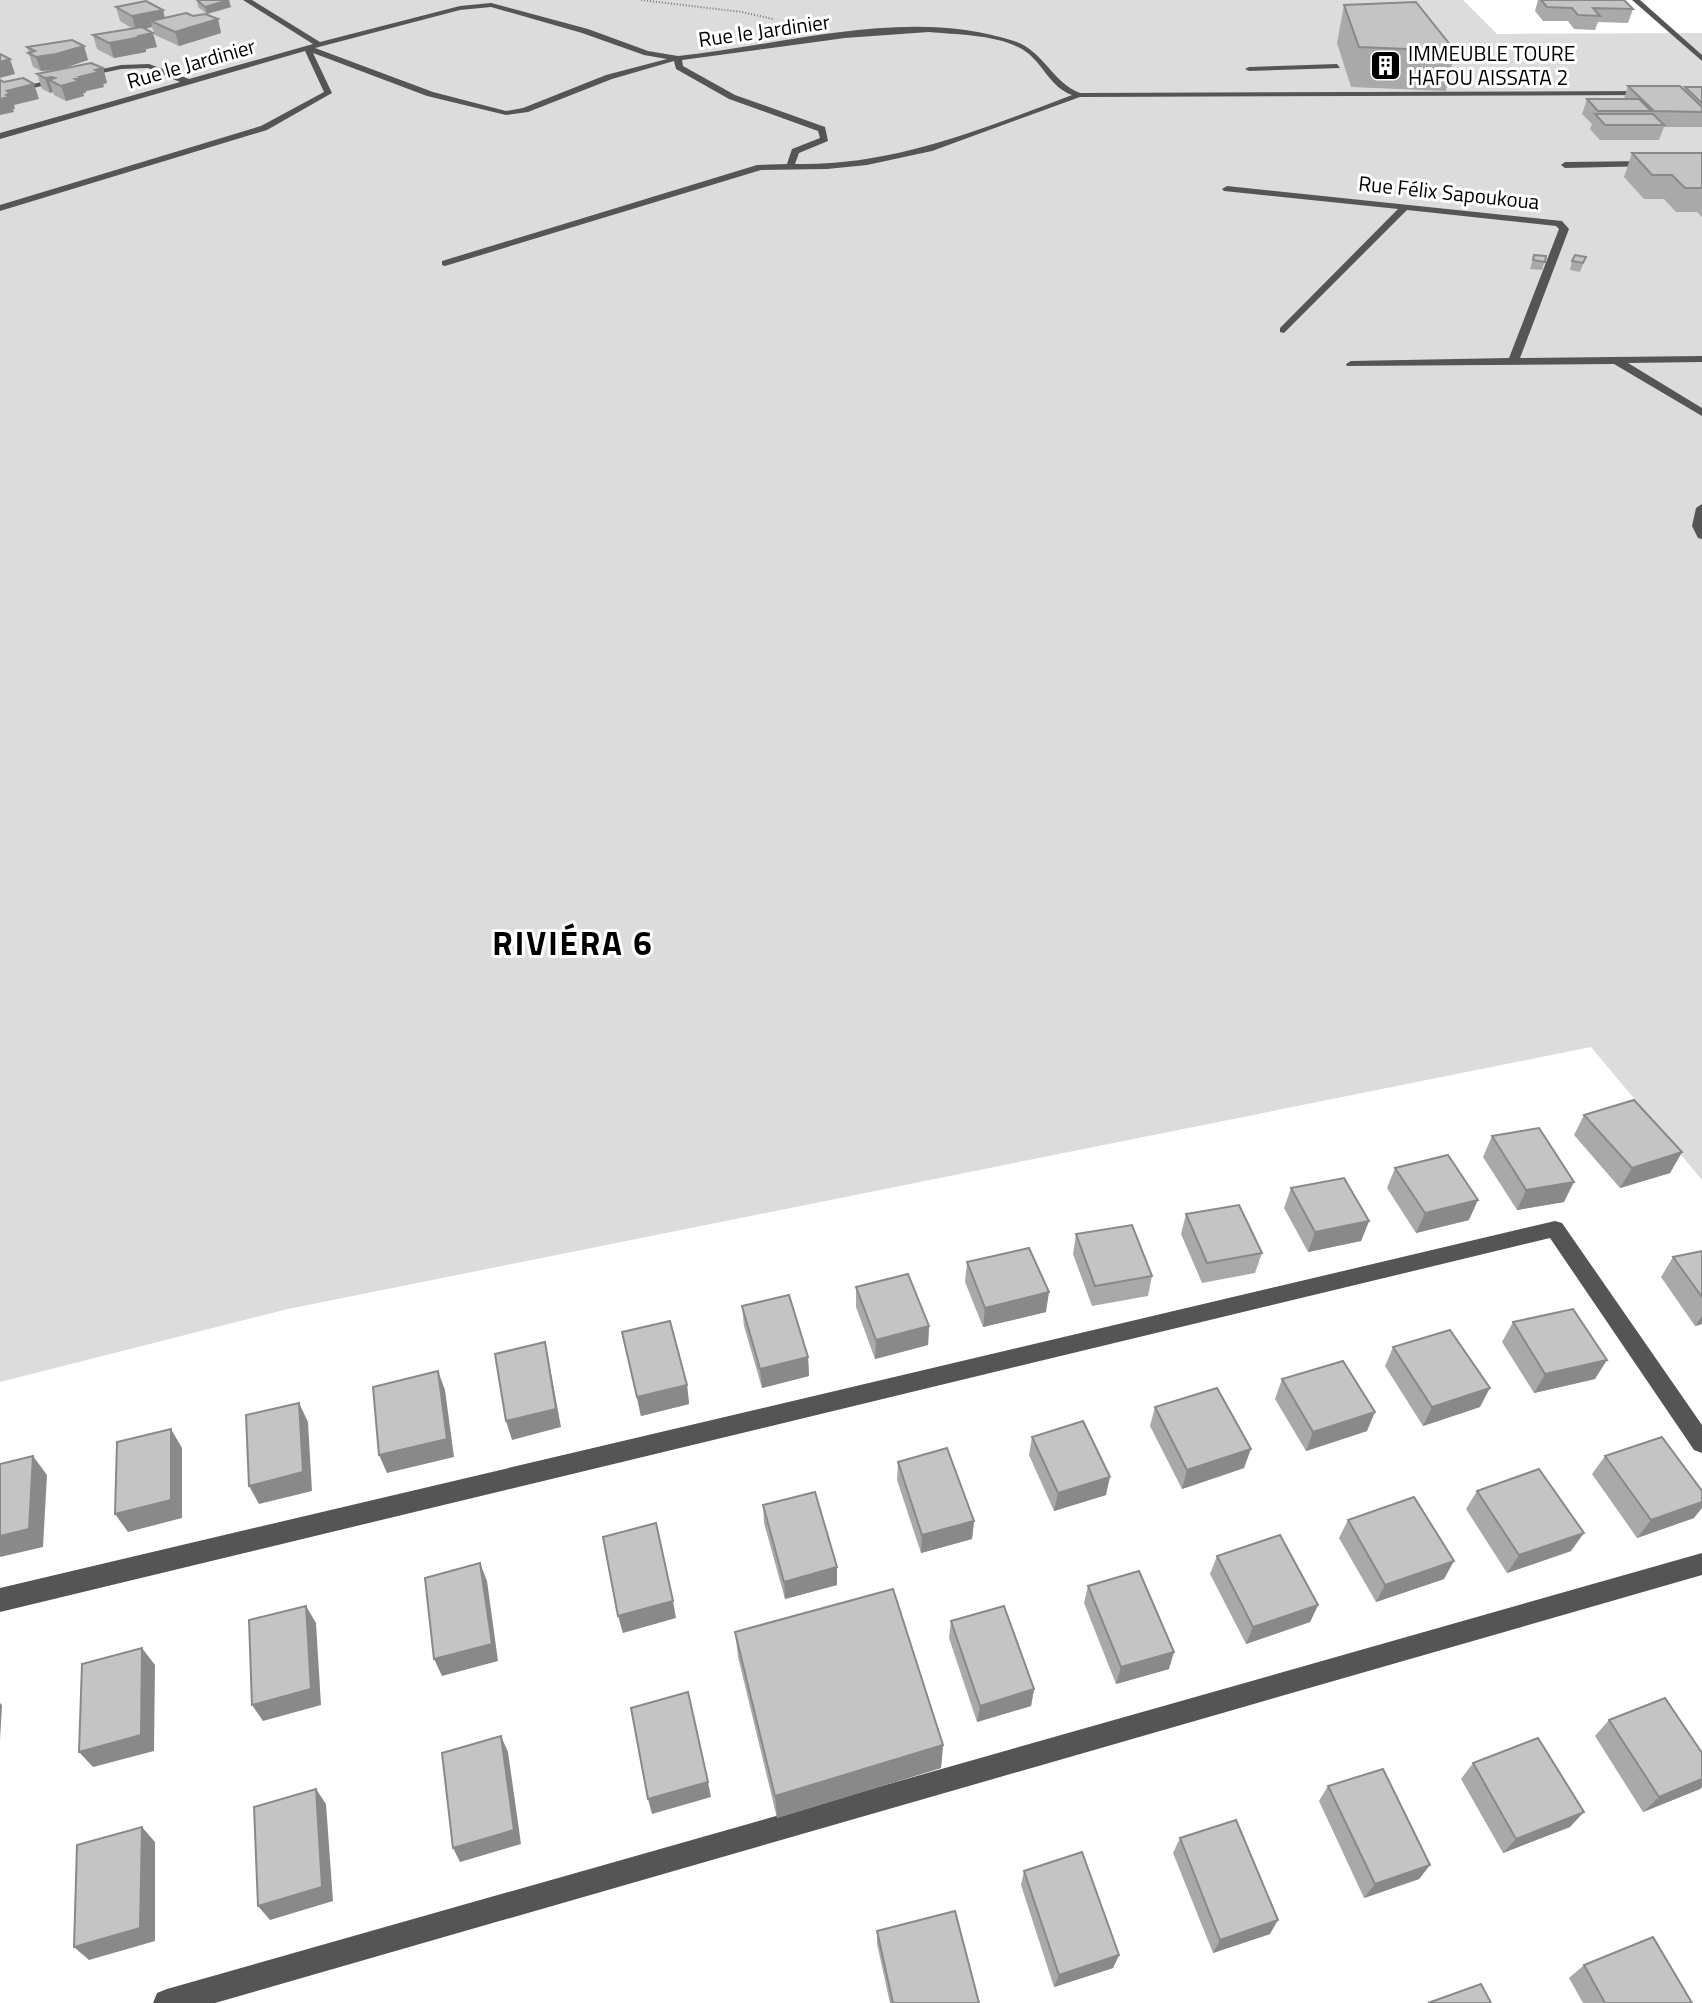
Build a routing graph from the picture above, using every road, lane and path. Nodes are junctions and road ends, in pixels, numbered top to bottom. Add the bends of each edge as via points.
1 (247, 0) edge
2 (640, 0) edge
3 (1636, 0) edge
4 (781, 21) dead end
5 (1677, 37) junction
6 (1690, 37) dead end
7 (318, 44) junction
8 (307, 48) junction
9 (678, 58) junction
10 (1702, 59) edge
11 (1337, 66) dead end
12 (1298, 67) junction
13 (1249, 69) dead end
14 (1307, 76) dead end
15 (188, 82) junction
16 (1316, 86) dead end
17 (0, 93) edge
18 (1660, 93) edge
19 (1079, 95) junction
20 (1325, 95) junction
21 (0, 136) edge
22 (1661, 163) edge
23 (790, 164) junction
24 (1565, 165) dead end
25 (1227, 189) dead end
26 (1405, 207) junction
27 (0, 208) edge
28 (445, 263) dead end
29 (1284, 330) dead end
30 (1702, 359) edge
31 (1617, 361) junction
32 (1513, 362) junction
33 (1351, 364) dead end
34 (1702, 413) edge
35 (1702, 508) edge
36 (1702, 536) edge
37 (1702, 1443) edge
38 (1702, 1564) edge
39 (0, 1600) edge
40 (167, 2003) edge

1 - 7 street
2 - 4 path
3 - 5 street
5 - 6 street
5 - 10 street
7 - 8 street, Rue le Jardinier
7 - 9 street, Rue le Jardinier via 460,8 491,5
8 - 9 street via 430,94 506,113
8 - 15 street, Rue le Jardinier
8 - 27 street via 328,93 264,128
9 - 19 street, Rue le Jardinier via 846,36 950,32 1028,48 1038,55 1055,84
9 - 23 street via 679,67 732,97 822,129 825,139 795,151
11 - 12 street
12 - 13 street
12 - 14 street
15 - 17 street via 149,66 121,67
15 - 21 street, Rue le Jardinier
16 - 20 street
18 - 20 street
19 - 20 street
19 - 23 street via 909,154 836,166
22 - 24 street
23 - 28 street via 760,167
25 - 26 street, Rue Félix Sapoukoua
26 - 29 street
26 - 32 street, Rue Félix Sapoukoua via 1559,223 1564,229
30 - 31 street
31 - 32 street
31 - 34 street
32 - 33 street
35 - 36 street via 1698,526
37 - 39 street via 1555,1229
38 - 40 street

